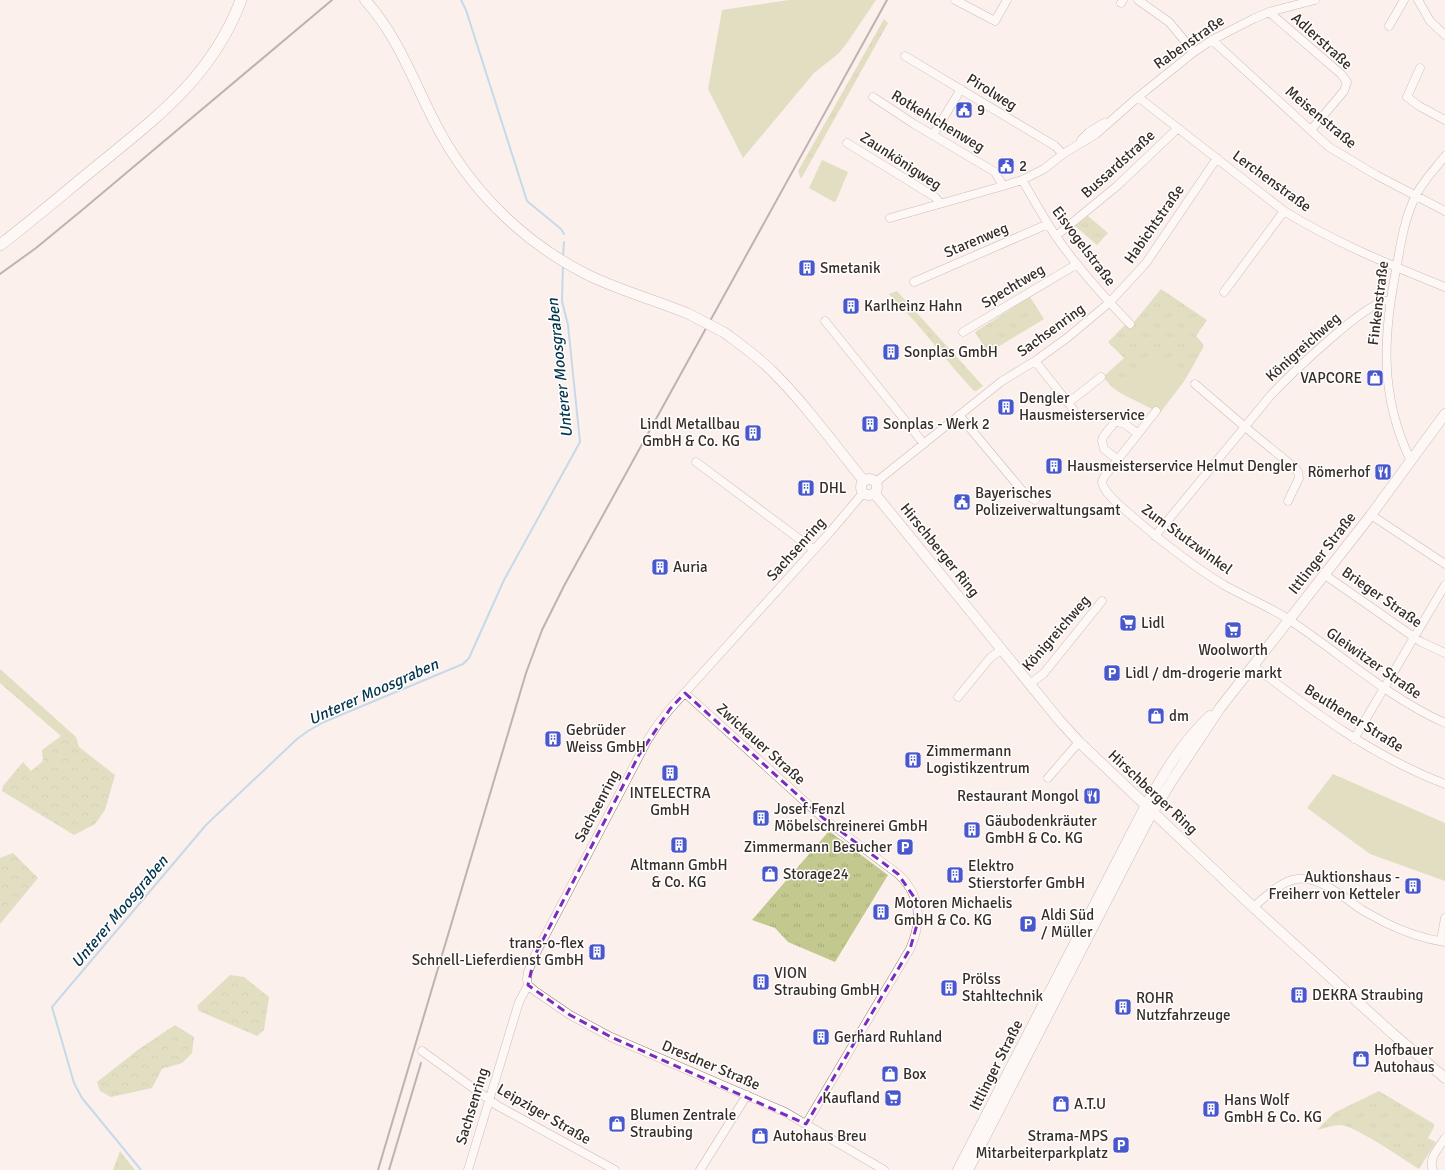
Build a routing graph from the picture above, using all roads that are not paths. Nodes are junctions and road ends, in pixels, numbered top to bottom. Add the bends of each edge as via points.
1 (241, 0) edge
2 (955, 0) edge
3 (1007, 0) edge
4 (1138, 0) edge
5 (1315, 0) edge
6 (1404, 0) edge
7 (1418, 0) edge
8 (366, 1) edge
9 (1269, 12) junction
10 (1389, 26) dead end
11 (1445, 35) edge
12 (1212, 40) junction
13 (1194, 52) junction
14 (905, 56) dead end
15 (1420, 68) dead end
16 (961, 89) junction
17 (1138, 96) junction
18 (873, 97) dead end
19 (1445, 120) edge
20 (1178, 128) junction
21 (1310, 130) junction
22 (933, 135) junction
23 (846, 143) dead end
24 (1063, 154) junction
25 (1445, 156) edge
26 (1217, 158) junction
27 (1022, 180) junction
28 (1003, 186) junction
29 (1416, 196) junction
30 (940, 204) junction
31 (1284, 211) junction
32 (1445, 211) edge
33 (890, 218) dead end
34 (1048, 224) junction
35 (1056, 236) junction
36 (0, 245) edge
37 (1077, 264) junction
38 (1396, 268) junction
39 (914, 282) dead end
40 (1445, 287) edge
41 (1224, 292) dead end
42 (1390, 300) junction
43 (1110, 302) junction
44 (825, 321) dead end
45 (1130, 324) dead end
46 (963, 332) dead end
47 (1035, 361) junction
48 (1101, 377) dead end
49 (1195, 384) dead end
50 (1156, 411) dead end
51 (1445, 414) edge
52 (959, 415) junction
53 (1245, 427) junction
54 (1138, 434) junction
55 (924, 444) junction
56 (1118, 460) junction
57 (1412, 461) junction
58 (696, 462) dead end
59 (864, 481) junction
60 (876, 482) junction
61 (863, 493) junction
62 (875, 494) junction
63 (1034, 500) dead end
64 (1288, 502) dead end
65 (1371, 515) junction
66 (1155, 536) junction
67 (814, 550) junction
68 (1445, 564) edge
69 (1325, 574) junction
70 (1445, 585) edge
71 (1102, 601) dead end
72 (1290, 620) junction
73 (1414, 637) junction
74 (1002, 649) junction
75 (1445, 653) edge
76 (1254, 666) junction
77 (1030, 684) junction
78 (1383, 688) junction
79 (685, 693) junction
80 (958, 698) dead end
81 (1220, 708) junction
82 (1445, 723) edge
83 (1354, 739) junction
84 (1079, 742) junction
85 (1048, 778) dead end
86 (1445, 784) edge
87 (1146, 805) junction
88 (1153, 812) junction
89 (1253, 907) junction
90 (1445, 918) edge
91 (1443, 942) edge
92 (528, 985) junction
93 (422, 1052) dead end
94 (1445, 1078) edge
95 (746, 1095) junction
96 (488, 1099) junction
97 (806, 1124) junction
98 (1445, 1138) edge
99 (468, 1170) edge
100 (615, 1170) edge
101 (700, 1170) edge
102 (884, 1170) edge
103 (958, 1170) edge
104 (968, 1170) edge
105 (1433, 1170) edge

1 - 36 main road via 215,52 174,102
2 - 3 street via 995,21
4 - 13 street via 1169,22
5 - 9 street, Rabenstraße
6 - 10 street
7 - 11 street via 1430,21
8 - 59 street, bridge via 392,39 451,152 492,204 513,224 567,263 591,276 689,314 724,333 755,356 792,393
9 - 12 street, Rabenstraße
9 - 21 street, Adlerstraße via 1347,82 1344,90
12 - 13 street, Rabenstraße
12 - 21 street, Meisenstraße
13 - 17 street, Rabenstraße
14 - 16 street, Pirolweg
15 - 19 street via 1407,97
16 - 22 street
16 - 24 street, Pirolweg via 1055,146
17 - 20 street, Lerchenstraße
17 - 24 street, Rabenstraße via 1096,134
18 - 22 street, Rotkehlchenweg
20 - 26 street, Lerchenstraße
20 - 35 street, Bussardstraße via 1122,181
21 - 29 street, Meisenstraße via 1341,155
22 - 28 street, Rotkehlchenweg via 995,172
23 - 30 street, Zaunkönigweg via 935,197
24 - 27 street, Rabenstraße via 1050,166
25 - 29 street, Finkenstraße
26 - 31 street, Lerchenstraße
26 - 43 street, Habichtstraße via 1148,260
27 - 28 street, Rabenstraße
27 - 34 street, Eisvogelstraße
28 - 30 street, Rabenstraße
29 - 32 street, Meisenstraße
29 - 38 street, Finkenstraße via 1403,232
30 - 33 street, Rabenstraße
31 - 38 street, Lerchenstraße
31 - 41 street
34 - 35 street, Eisvogelstraße
34 - 39 street, Starenweg
35 - 37 street, Eisvogelstraße
37 - 43 street, Eisvogelstraße
37 - 46 street, Spechtweg
38 - 40 street, Lerchenstraße
38 - 42 street, Finkenstraße
42 - 53 street, Königreichweg via 1381,301 1347,325 1303,362
42 - 57 street, Finkenstraße via 1386,356 1390,400 1397,428
43 - 45 street, Eisvogelstraße
43 - 47 street, Sachsenring
44 - 55 street
47 - 48 street via 1070,406
47 - 52 street, Sachsenring via 1002,381
49 - 53 street
50 - 54 street, Zum Stutzwinkel
51 - 57 street, Ittlinger Straße
52 - 55 street, Sachsenring
52 - 63 street via 1025,494
53 - 64 street via 1298,472 1299,478
53 - 66 street, Königreichweg
54 - 56 street, Zum Stutzwinkel
54 - 56 street via 1118,422 1114,423 1103,437 1104,448
55 - 60 street, Sachsenring
56 - 66 street, Zum Stutzwinkel via 1104,477 1103,487
57 - 65 street, Ittlinger Straße
58 - 67 street
59 - 60 street via 870,479
59 - 61 street via 861,484
60 - 62 street via 878,488
61 - 62 street via 869,496
61 - 67 street, Sachsenring
62 - 74 street, Hirschberger Ring
65 - 68 street
65 - 69 street, Ittlinger Straße
66 - 72 street, Zum Stutzwinkel via 1223,584
67 - 79 street, Sachsenring
69 - 72 street, Ittlinger Straße
69 - 73 street, Brieger Straße
70 - 73 street
71 - 77 street, Königreichweg via 1044,673
72 - 76 street, Ittlinger Straße
72 - 78 street, Gleiwitzer Straße
73 - 75 street, Brieger Straße
73 - 78 street
74 - 77 street, Hirschberger Ring
74 - 80 street via 990,658
76 - 81 street, Ittlinger Straße
76 - 83 street, Beuthener Straße
77 - 84 street, Hirschberger Ring
78 - 82 street, Gleiwitzer Straße via 1414,708
78 - 83 street
79 - 92 street, Sachsenring via 658,724 636,761 535,955 528,972
79 - 97 street, Zwickauer Straße via 823,818 898,874 907,883 918,910 916,935 910,949
81 - 87 street, Ittlinger Straße via 1193,733
81 - 88 street, Ittlinger Straße
83 - 86 street, Beuthener Straße
84 - 85 street
84 - 87 street, Hirschberger Ring
87 - 88 street, Hirschberger Ring
87 - 103 street, Ittlinger Straße
88 - 89 street, Hirschberger Ring
88 - 104 street, Ittlinger Straße
89 - 91 street via 1285,883 1307,879 1396,927
89 - 94 street, Hirschberger Ring
90 - 91 street
92 - 95 street, Dresdner Straße via 570,1015 611,1037
92 - 96 street, Sachsenring via 519,1002
93 - 96 street, Leipziger Straße
95 - 97 street, Dresdner Straße
95 - 101 street
96 - 99 street, Sachsenring
96 - 100 street, Leipziger Straße
97 - 102 street, Dresdner Straße
98 - 105 street via 1432,1160

